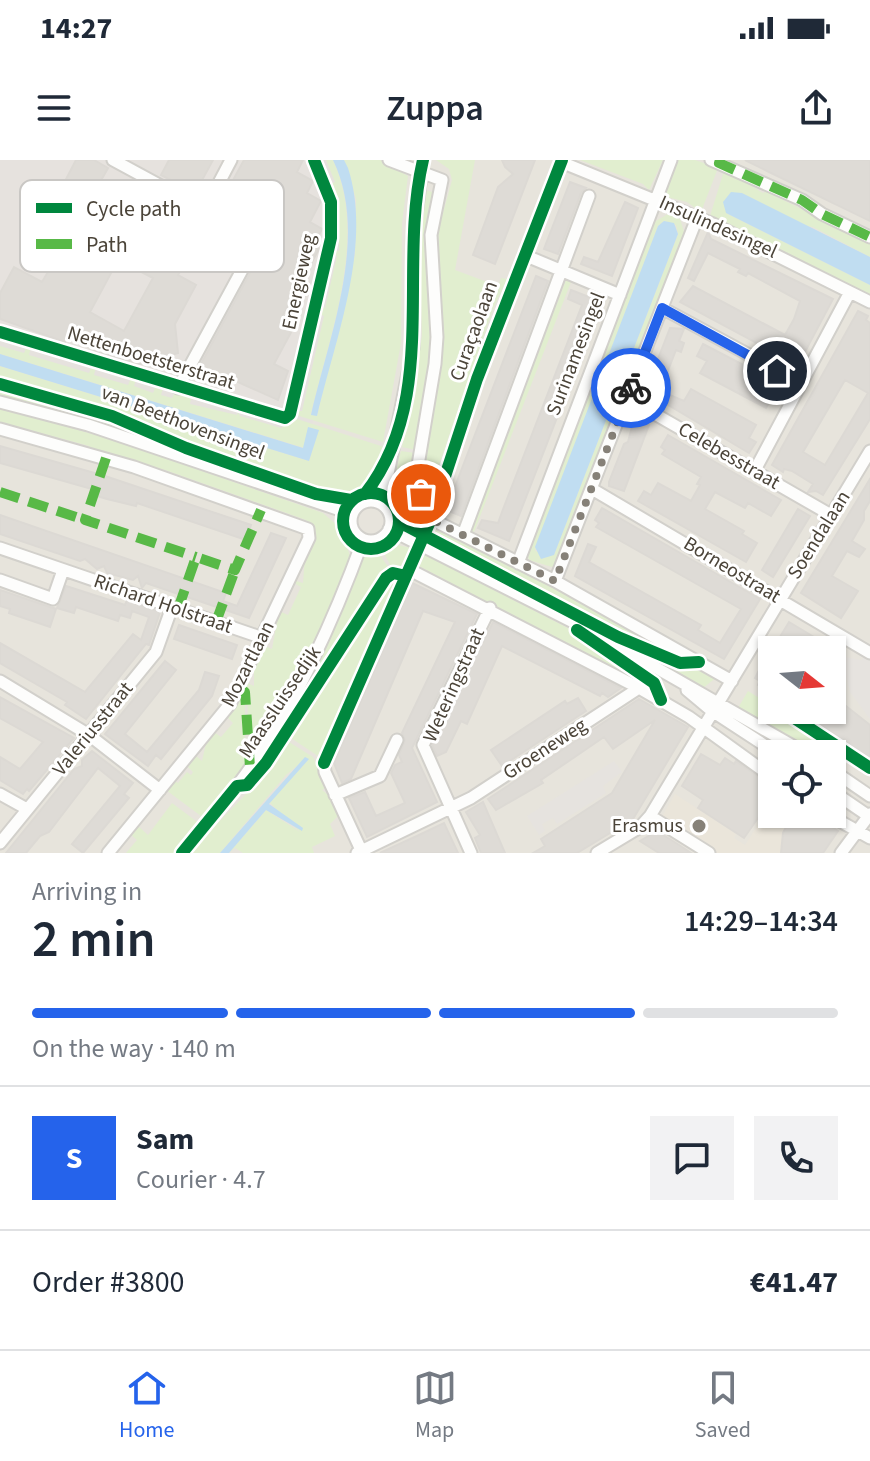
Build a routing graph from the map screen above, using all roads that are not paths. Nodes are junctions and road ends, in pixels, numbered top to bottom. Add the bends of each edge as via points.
1 (113, 160) edge
2 (231, 160) edge
3 (314, 160) edge
4 (389, 160) edge
5 (671, 160) edge
6 (562, 161) edge
7 (716, 161) edge
8 (422, 165) edge
9 (150, 180) edge
10 (220, 180) edge
11 (589, 196) dead end
12 (656, 199) junction
13 (697, 218) junction
14 (870, 237) edge
15 (524, 255) junction
16 (564, 271) junction
17 (241, 272) edge
18 (850, 292) junction
19 (620, 295) junction
20 (870, 302) edge
21 (662, 308) junction
22 (0, 332) edge
23 (801, 383) junction
24 (178, 388) junction
25 (627, 398) junction
26 (0, 402) edge
27 (290, 414) joint
28 (0, 429) edge
29 (870, 451) edge
30 (755, 470) junction
31 (592, 489) junction
32 (437, 501) junction
33 (377, 502) junction
34 (352, 514) junction
35 (831, 515) junction
36 (389, 529) junction
37 (463, 535) junction
38 (363, 540) junction
39 (1, 552) edge
40 (518, 563) junction
41 (63, 570) junction
42 (407, 572) junction
43 (0, 580) edge
44 (555, 581) junction
45 (780, 598) junction
46 (172, 607) junction
47 (490, 608) junction
48 (263, 638) junction
49 (870, 652) edge
50 (0, 681) edge
51 (732, 681) junction
52 (639, 688) junction
53 (716, 706) junction
54 (702, 728) junction
55 (89, 735) junction
56 (397, 740) dead end
57 (760, 740) edge
58 (780, 740) edge
59 (758, 767) edge
60 (846, 780) edge
61 (237, 786) junction
62 (160, 790) junction
63 (0, 794) edge
64 (335, 795) junction
65 (870, 796) edge
66 (846, 800) edge
67 (450, 807) junction
68 (27, 809) junction
69 (870, 815) edge
70 (650, 816) junction
71 (846, 825) edge
72 (857, 831) junction
73 (870, 838) edge
74 (0, 843) edge
75 (359, 852) edge
76 (108, 853) edge
77 (182, 853) edge
78 (471, 853) edge
79 (597, 853) edge
80 (709, 853) edge
81 (841, 853) edge

1 - 9 street
2 - 10 street
3 - 27 street, Energieweg via 331,202 331,238
4 - 8 street
5 - 12 street, Surinamesingel
6 - 12 street, Insulindesingel
6 - 15 street, Curaçaolaan
7 - 14 street
8 - 32 street via 442,180 431,235 435,364 415,488
8 - 33 street via 413,239 413,348
11 - 16 street
12 - 13 street, Insulindesingel
12 - 19 street, Surinamesingel
13 - 18 street, Insulindesingel
13 - 21 street
15 - 16 street
15 - 32 street, Curaçaolaan
16 - 19 street
16 - 37 street
17 - 24 street
18 - 20 street, Insulindesingel
18 - 23 street
19 - 40 street, Surinamesingel
21 - 23 street
21 - 25 street
22 - 24 street, Nettenboetsterstraat
23 - 30 street
24 - 27 street, Nettenboetsterstraat via 280,418
25 - 30 street, Celebesstraat
25 - 31 street
26 - 34 street, van Beethovensingel via 88,425
28 - 48 street, Mozartlaan via 110,460 308,529 309,538
29 - 35 street, Soendalaan
30 - 35 street, Celebesstraat
31 - 44 street
31 - 45 street, Borneostraat
32 - 37 street, Curaçaolaan via 431,519
33 - 34 street via 360,504
33 - 36 street via 390,515
34 - 38 street via 352,529
35 - 45 street, Soendalaan
36 - 38 street via 381,538
36 - 53 street via 503,583
37 - 40 street
38 - 61 street, Maassluissedijk via 311,662
39 - 41 street, Richard Holstraat
40 - 44 street
41 - 43 street via 53,599
41 - 46 street, Richard Holstraat
42 - 47 street
42 - 61 street, Maassluissedijk via 386,578 266,763 247,785
42 - 64 street via 324,763
44 - 51 street
45 - 49 street, Borneostraat
45 - 51 street, Soendalaan
46 - 48 street, Richard Holstraat
46 - 55 street, Valeriusstraat via 156,652
47 - 52 street
47 - 67 street, Weteringstraat via 423,745
48 - 62 street, Mozartlaan via 230,704
50 - 55 street
51 - 53 street, Soendalaan
52 - 54 street
52 - 67 street, Groeneweg
53 - 54 street, Soendalaan
53 - 57 street
53 - 58 street
54 - 59 street
54 - 70 street, Soendalaan
55 - 62 street
55 - 68 street, Valeriusstraat
56 - 64 street via 380,776
60 - 65 street
61 - 77 street, Maassluissedijk
62 - 76 street, Mozartlaan
63 - 68 street
64 - 75 street
66 - 69 street
67 - 75 street, Groeneweg
67 - 78 street, Weteringstraat
68 - 74 street, Valeriusstraat
69 - 72 street
70 - 79 street
70 - 80 street
71 - 72 street
72 - 73 street
72 - 81 street

